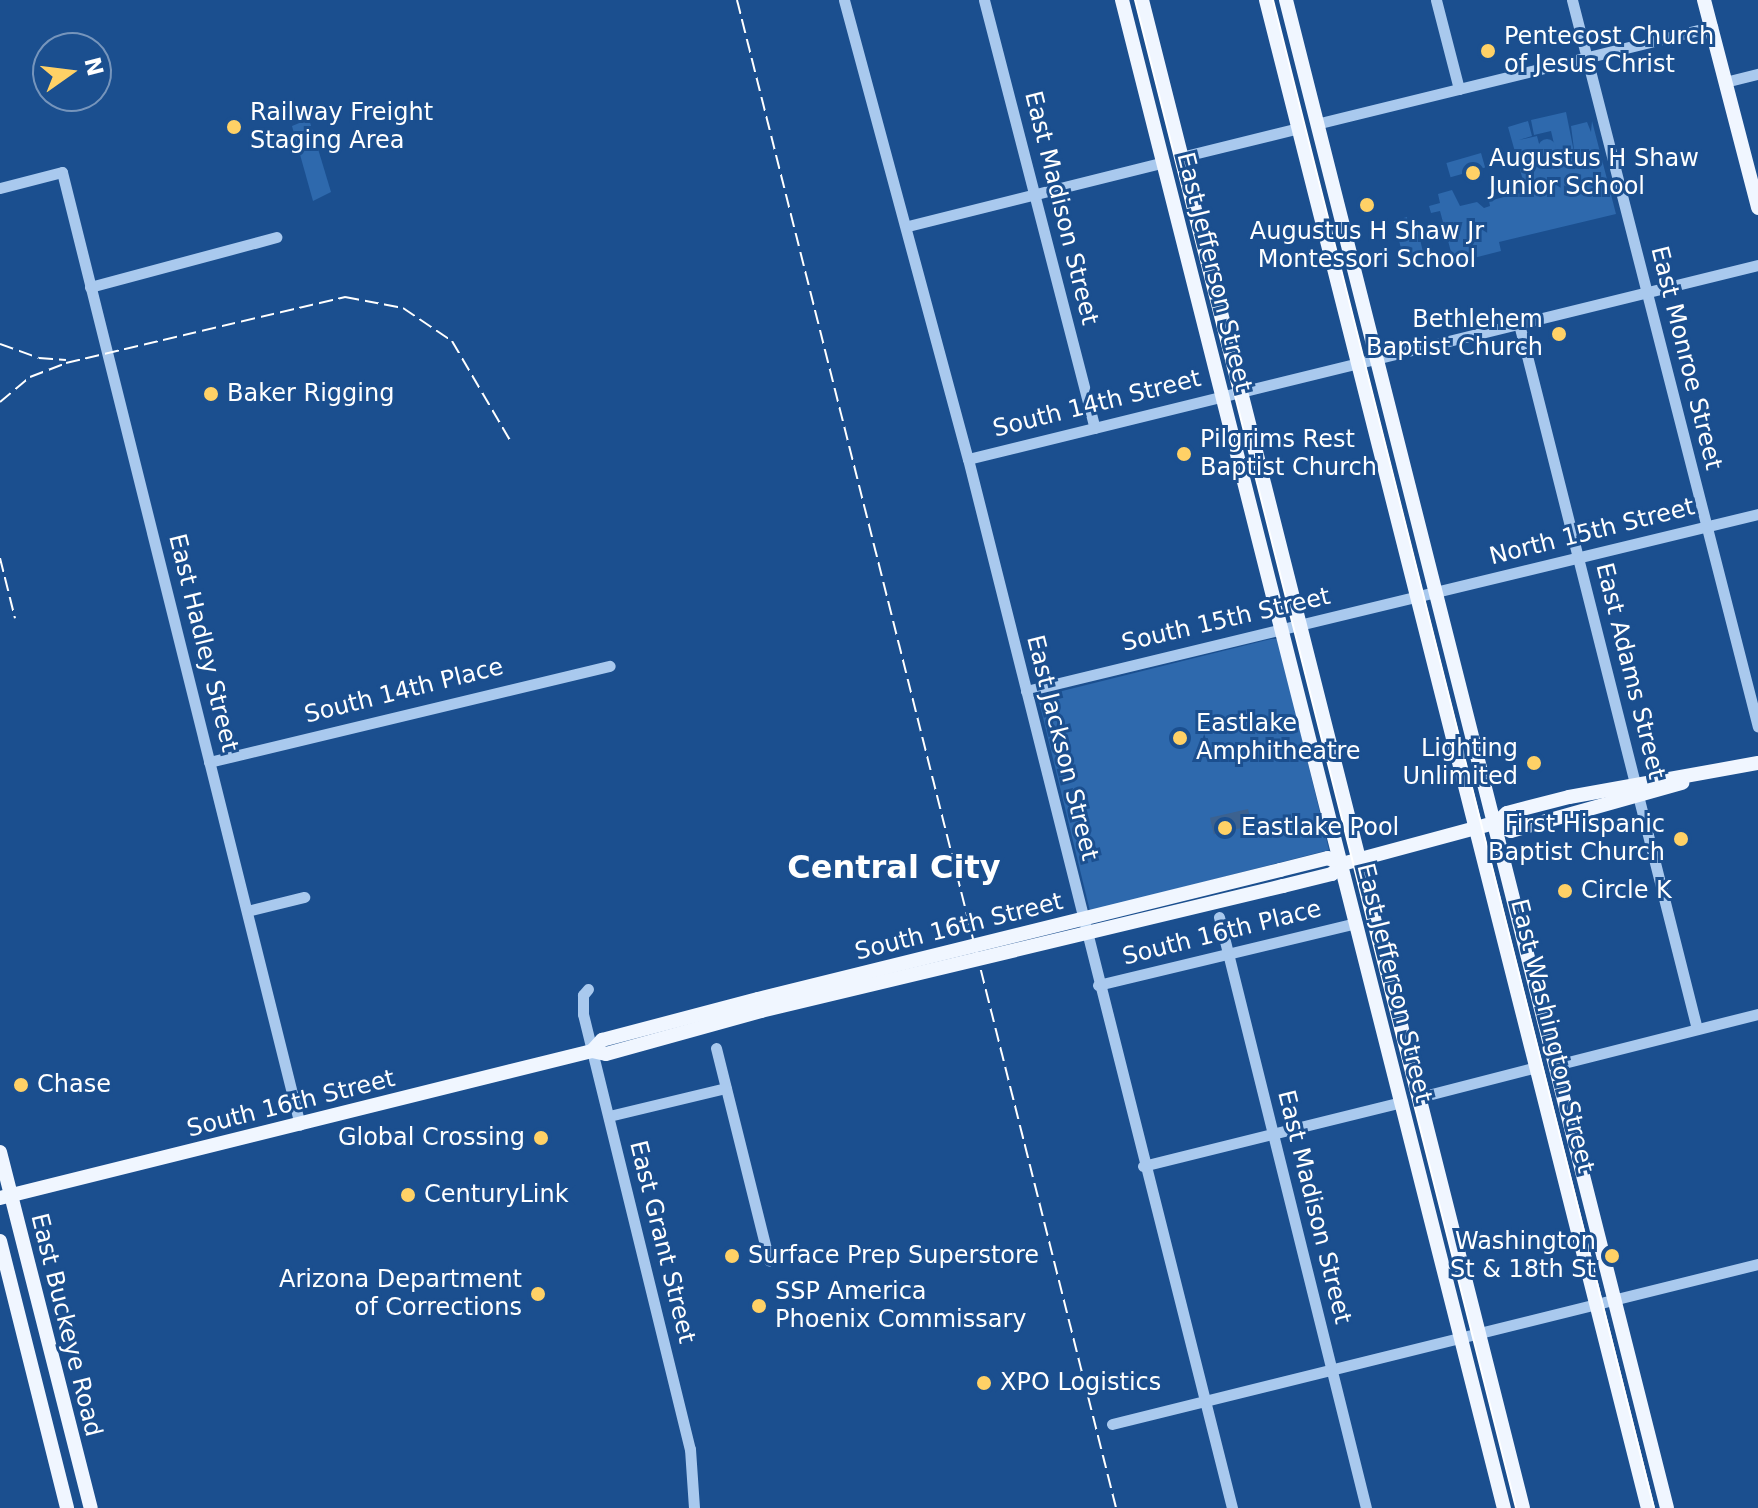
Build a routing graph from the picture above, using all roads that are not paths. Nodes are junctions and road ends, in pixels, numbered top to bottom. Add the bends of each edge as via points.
1 (844, 0) edge
2 (984, 0) edge
3 (1122, 0) edge
4 (1142, 0) edge
5 (1266, 0) edge
6 (1285, 0) edge
7 (1436, 0) edge
8 (1572, 0) edge
9 (1704, 0) edge
10 (1712, 27) junction
11 (1587, 58) junction
12 (1758, 74) edge
13 (1725, 82) junction
14 (1459, 89) junction
15 (1291, 94) junction
16 (1316, 124) junction
17 (1299, 128) junction
18 (1181, 157) junction
19 (1164, 162) junction
20 (0, 188) edge
21 (1035, 194) junction
22 (1191, 196) junction
23 (1758, 208) edge
24 (908, 226) junction
25 (276, 237) dead end
26 (1758, 265) edge
27 (1194, 284) junction
28 (90, 287) junction
29 (1647, 292) junction
30 (1519, 324) junction
31 (1376, 358) junction
32 (1359, 362) junction
33 (1241, 391) junction
34 (1223, 396) junction
35 (1095, 428) junction
36 (968, 459) junction
37 (1411, 496) junction
38 (1758, 514) edge
39 (1707, 527) junction
40 (1578, 558) junction
41 (1413, 575) junction
42 (1437, 592) junction
43 (1419, 596) junction
44 (1301, 625) junction
45 (1283, 628) junction
46 (1305, 646) junction
47 (610, 666) dead end
48 (1026, 691) junction
49 (1758, 727) edge
50 (1311, 741) junction
51 (209, 762) junction
52 (1758, 763) edge
53 (1703, 775) junction
54 (1636, 782) junction
55 (1640, 798) junction
56 (1495, 824) junction
57 (1478, 828) junction
58 (1360, 859) junction
59 (1342, 864) junction
60 (304, 897) dead end
61 (247, 911) junction
62 (1219, 917) dead end
63 (1357, 923) junction
64 (1526, 945) junction
65 (1228, 954) junction
66 (1098, 985) junction
67 (588, 989) dead end
68 (760, 1005) junction
69 (1758, 1014) edge
70 (1697, 1029) junction
71 (1528, 1031) junction
72 (716, 1048) dead end
73 (592, 1051) junction
74 (1556, 1065) junction
75 (1537, 1067) junction
76 (726, 1088) junction
77 (1420, 1097) junction
78 (1402, 1102) junction
79 (609, 1116) junction
80 (300, 1125) junction
81 (1272, 1133) junction
82 (1428, 1133) junction
83 (0, 1152) edge
84 (1143, 1166) junction
85 (5, 1196) edge
86 (1435, 1235) junction
87 (0, 1241) edge
88 (769, 1261) dead end
89 (1757, 1267) edge
90 (1614, 1298) junction
91 (1596, 1302) junction
92 (1479, 1332) junction
93 (1460, 1337) junction
94 (1332, 1369) junction
95 (1205, 1401) junction
96 (1644, 1417) junction
97 (68, 1423) junction
98 (1112, 1424) dead end
99 (47, 1428) junction
100 (1510, 1458) junction
101 (67, 1508) edge
102 (91, 1508) edge
103 (694, 1508) edge
104 (1232, 1508) edge
105 (1366, 1508) edge
106 (1504, 1508) edge
107 (1512, 1508) edge
108 (1523, 1508) edge
109 (1649, 1508) edge
110 (1667, 1508) edge

1 - 24 street, East Jackson Street
2 - 21 street, East Madison Street
3 - 19 main road, East Jefferson Street
4 - 18 main road, East Jefferson Street
5 - 15 main road, East Washington Street
6 - 15 main road, East Washington Street
6 - 16 main road, East Washington Street
7 - 14 street
8 - 11 street, East Monroe Street
9 - 10 main road
10 - 11 street
10 - 13 main road
11 - 14 street
11 - 29 street, East Monroe Street
12 - 13 street
13 - 23 main road
14 - 16 street
15 - 17 main road, East Washington Street
16 - 31 main road, East Washington Street
17 - 18 street
17 - 32 main road, East Washington Street
18 - 22 main road, East Jefferson Street
19 - 21 street
19 - 27 main road, East Jefferson Street
20 - 28 street, East Hadley Street via 62,172
21 - 24 street
21 - 35 street, East Madison Street
22 - 27 main road
22 - 33 main road, East Jefferson Street
24 - 36 street, East Jackson Street
25 - 28 street
26 - 29 street, South 14th Street
27 - 34 main road, East Jefferson Street
28 - 51 street, East Hadley Street
29 - 30 street, South 14th Street
29 - 39 street, East Monroe Street
30 - 31 street, South 14th Street
30 - 40 street, East Adams Street
31 - 32 street, South 14th Street
31 - 37 main road, East Washington Street
32 - 33 street, South 14th Street
32 - 41 main road, East Washington Street
33 - 34 street, South 14th Street
33 - 44 main road, East Jefferson Street
34 - 35 street, South 14th Street
34 - 45 main road, East Jefferson Street
35 - 36 street, South 14th Street
36 - 48 street, East Jackson Street
37 - 41 main road, East Washington Street
37 - 42 main road, East Washington Street
38 - 39 street, North 15th Street
39 - 40 street, North 15th Street
39 - 49 street, East Monroe Street
40 - 42 street, North 15th Street
40 - 54 street, East Adams Street
41 - 43 main road, East Washington Street
42 - 43 street, South 15th Street
42 - 56 main road, East Washington Street
43 - 44 street, South 15th Street
43 - 57 main road, East Washington Street
44 - 45 street, South 15th Street
44 - 46 main road, East Jefferson Street
45 - 48 street, South 15th Street
45 - 50 main road, East Jefferson Street
46 - 50 main road, East Jefferson Street
46 - 58 main road, East Jefferson Street
47 - 51 street, South 14th Place
48 - 66 street, East Jackson Street
50 - 59 main road, East Jefferson Street
51 - 61 street, East Hadley Street
52 - 53 main road
53 - 54 main road
53 - 55 main road
54 - 55 street, East Adams Street
54 - 56 main road via 1507,813
55 - 56 main road via 1511,831
55 - 70 street, East Adams Street
56 - 57 main road, South 16th Street
56 - 64 main road, East Washington Street
57 - 58 main road, South 16th Street
57 - 71 main road, East Washington Street
58 - 59 main road, South 16th Street
58 - 77 main road, East Jefferson Street
59 - 63 main road, East Jefferson Street
59 - 68 main road, South 16th Street, bridge via 1332,874 1283,886
59 - 68 main road, South 16th Street, bridge via 1328,858
60 - 61 street
61 - 80 street, East Hadley Street
62 - 65 street, East Madison Street
63 - 65 street, South 16th Place
63 - 78 main road, East Jefferson Street
64 - 71 main road
64 - 74 main road, East Washington Street
65 - 66 street, South 16th Place
65 - 81 street, East Madison Street
66 - 84 street, East Jackson Street
67 - 73 street, East Grant Street via 581,1006
68 - 73 main road, South 16th Street via 602,1040
69 - 70 street
70 - 74 street
71 - 75 main road, East Washington Street
72 - 76 street
73 - 79 street, East Grant Street
73 - 80 main road, South 16th Street
74 - 90 main road, East Washington Street
75 - 77 street
75 - 91 main road, East Washington Street
76 - 79 street
76 - 88 street
77 - 82 main road, East Jefferson Street
78 - 81 street
78 - 86 main road, East Jefferson Street
79 - 103 street, East Grant Street via 690,1449
80 - 85 main road, South 16th Street
81 - 84 street
81 - 94 street, East Madison Street
82 - 86 main road, East Jefferson Street
82 - 92 main road, East Jefferson Street
83 - 85 main road, East Buckeye Road
84 - 95 street, East Jackson Street
85 - 97 main road, East Buckeye Road
86 - 93 main road, East Jefferson Street
87 - 99 main road, East Buckeye Road
89 - 90 street
90 - 91 street
90 - 96 main road, East Washington Street
91 - 92 street
91 - 109 main road, East Washington Street
92 - 93 street
92 - 100 main road, East Jefferson Street
93 - 94 street
93 - 106 main road, East Jefferson Street
94 - 95 street
94 - 105 street, East Madison Street
95 - 98 street
95 - 104 street, East Jackson Street
96 - 109 main road, East Washington Street
96 - 110 main road, East Washington Street
97 - 99 main road
97 - 102 main road, East Buckeye Road
99 - 101 main road, East Buckeye Road
100 - 107 main road, East Jefferson Street
100 - 108 main road, East Jefferson Street

